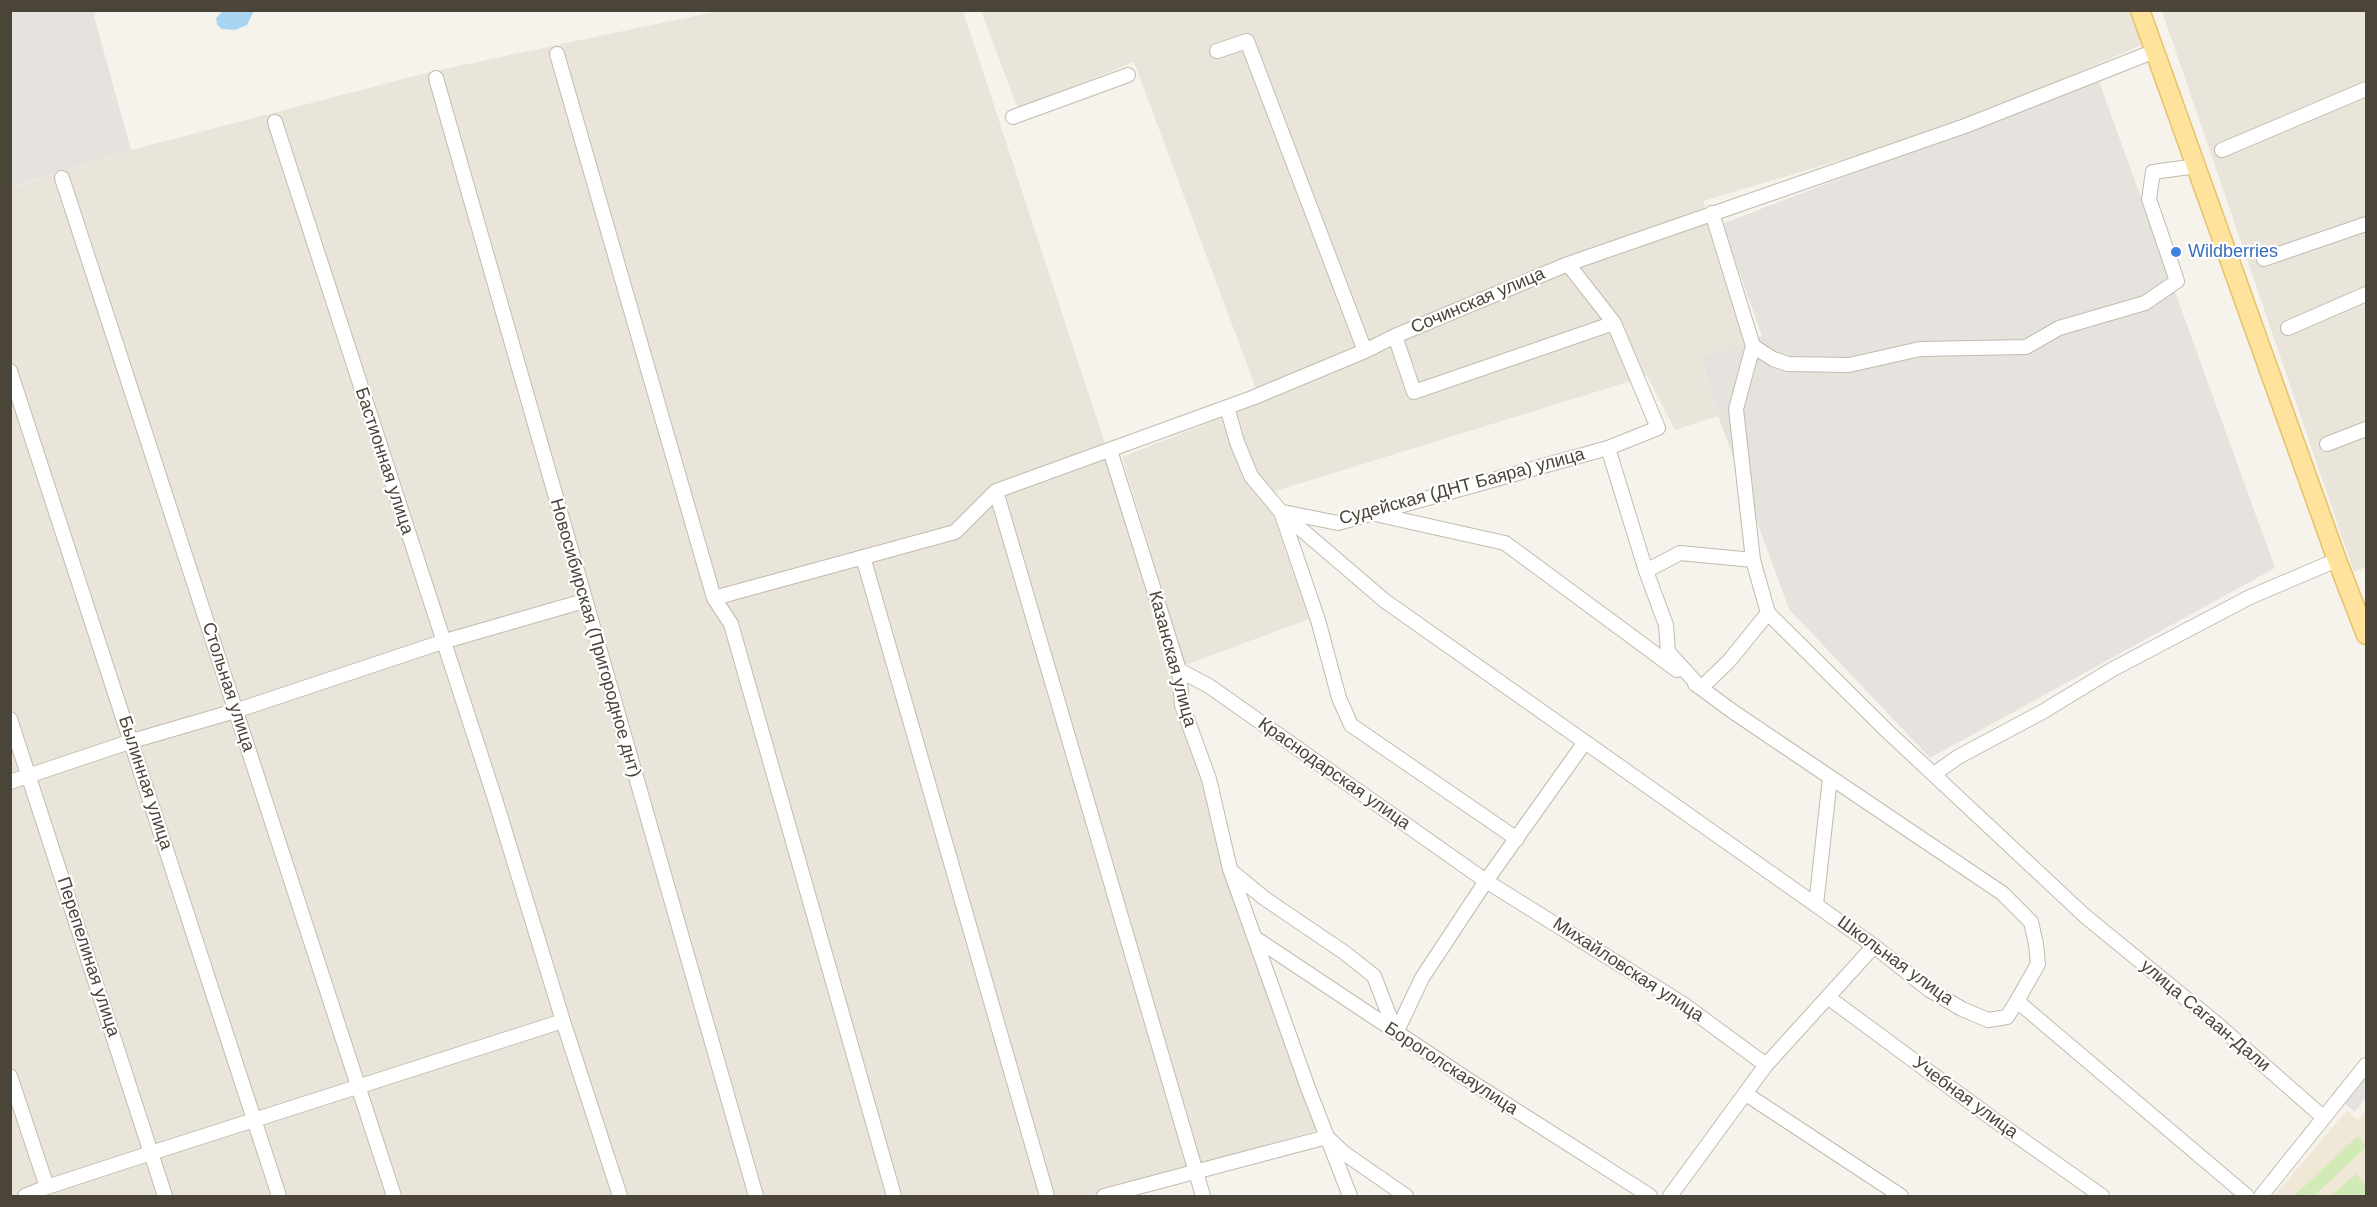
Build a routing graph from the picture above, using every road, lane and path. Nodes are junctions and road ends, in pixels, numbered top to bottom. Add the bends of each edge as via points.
1 (2140, 10) edge
2 (1217, 51) dead end
3 (2155, 51) junction
4 (557, 54) dead end
5 (1128, 75) dead end
6 (435, 78) dead end
7 (2367, 89) edge
8 (1013, 117) dead end
9 (275, 122) dead end
10 (2222, 150) dead end
11 (2197, 166) junction
12 (62, 178) dead end
13 (1712, 213) junction
14 (2367, 224) edge
15 (2264, 260) dead end
16 (1568, 264) junction
17 (2367, 294) edge
18 (1614, 323) junction
19 (2288, 328) dead end
20 (1395, 336) junction
21 (1753, 346) junction
22 (1365, 351) junction
23 (10, 371) edge
24 (1227, 407) junction
25 (2367, 429) edge
26 (2327, 444) dead end
27 (1608, 448) junction
28 (1110, 450) junction
29 (996, 491) junction
30 (1281, 512) junction
31 (1373, 514) junction
32 (863, 557) junction
33 (1753, 560) junction
34 (2337, 560) junction
35 (1646, 571) junction
36 (714, 598) junction
37 (584, 601) junction
38 (1768, 613) junction
39 (2367, 635) edge
40 (442, 642) junction
41 (1179, 670) junction
42 (1701, 688) junction
43 (236, 711) junction
44 (10, 719) edge
45 (132, 741) junction
46 (1585, 742) junction
47 (1934, 774) junction
48 (30, 776) junction
49 (1830, 778) junction
50 (10, 782) edge
51 (1517, 839) junction
52 (1230, 869) junction
53 (1486, 881) junction
54 (1816, 905) junction
55 (1255, 938) junction
56 (1874, 946) junction
57 (1829, 998) junction
58 (2017, 1000) junction
59 (562, 1021) junction
60 (1396, 1033) junction
61 (1767, 1065) junction
62 (2367, 1065) edge
63 (10, 1076) edge
64 (358, 1088) junction
65 (1746, 1094) junction
66 (2323, 1118) junction
67 (254, 1119) junction
68 (1327, 1137) junction
69 (151, 1152) junction
70 (1196, 1172) junction
71 (47, 1187) junction
72 (1672, 1196) edge
73 (25, 1197) edge
74 (165, 1197) edge
75 (279, 1197) edge
76 (394, 1197) edge
77 (620, 1197) edge
78 (756, 1197) edge
79 (894, 1197) edge
80 (1047, 1197) edge
81 (1104, 1197) edge
82 (1203, 1197) edge
83 (1350, 1197) edge
84 (1406, 1197) edge
85 (1650, 1197) edge
86 (1901, 1197) edge
87 (2102, 1197) edge
88 (2247, 1197) edge
89 (2261, 1197) edge

1 - 3 main road
2 - 22 street via 1247,41
3 - 11 main road
3 - 13 street, Сочинская улица via 1965,126
4 - 36 street
5 - 8 street
6 - 37 street, Новосибирская (Пригородное днт)
7 - 10 street
9 - 40 street, Бастионная улица
11 - 21 street via 2153,172 2149,199 2177,281 2145,303 2060,328 2026,347 1920,349 1849,365 1788,364
11 - 34 main road
12 - 43 street, Стольная улица
13 - 16 street, Сочинская улица
13 - 21 street
14 - 15 street
16 - 18 street
16 - 20 street, Сочинская улица
17 - 19 street
18 - 20 street, Сочинская улица via 1414,392
18 - 27 street, Судейская (ДНТ Баяра) улица via 1658,428
20 - 22 street
21 - 33 street via 1736,409
22 - 24 street
23 - 45 street, Былинная улица
24 - 28 street
24 - 30 street via 1251,476
25 - 26 street
27 - 31 street, Судейская (ДНТ Баяра) улица
27 - 35 street
28 - 29 street
28 - 41 street, Казанская улица
29 - 32 street via 955,532
29 - 70 street
30 - 31 street, Судейская (ДНТ Баяра) улица via 1338,523
30 - 46 street, Школьная улица via 1385,601
30 - 51 street via 1318,620 1339,699 1351,725
31 - 42 street via 1505,543
32 - 36 street
32 - 80 street
33 - 35 street via 1680,553
33 - 38 street
34 - 39 main road
34 - 47 street via 2250,597 2113,669
35 - 42 street via 1666,625 1668,652
36 - 79 street via 731,624
37 - 40 street
37 - 78 street, Новосибирская (Пригородное днт)
38 - 42 street via 1730,661
38 - 47 street, улица Сагаан-Дали
40 - 43 street
40 - 59 street, Бастионная улица via 495,799
41 - 52 street, Казанская улица via 1182,705 1209,779
41 - 53 street, Краснодарская улица via 1209,686
42 - 49 street
43 - 45 street
43 - 64 street, Стольная улица
44 - 48 street, Перепелиная улица
45 - 48 street
45 - 67 street, Былинная улица
46 - 51 street
46 - 54 street, Школьная улица
47 - 66 street, улица Сагаан-Дали via 2085,916 2217,1024
48 - 50 street
48 - 69 street, Перепелиная улица
49 - 54 street
49 - 58 street via 2002,893 2031,922 2038,964
51 - 53 street
52 - 55 street, Казанская улица
52 - 60 street via 1374,976
53 - 60 street via 1422,978
53 - 61 street, Михайловская улица via 1683,1004
54 - 56 street, Школьная улица
55 - 60 street, Бороголскаяулица
55 - 68 street, Казанская улица
56 - 57 street
56 - 58 street, Школьная улица via 1928,989 1988,1020 2007,1017
57 - 61 street
57 - 87 street, Учебная улица
58 - 88 street
59 - 64 street
59 - 77 street, Бастионная улица
60 - 85 street, Бороголскаяулица
61 - 65 street
62 - 66 street
63 - 71 street
64 - 67 street
64 - 76 street, Стольная улица
65 - 72 street
65 - 86 street
66 - 89 street
67 - 69 street
67 - 75 street, Былинная улица
68 - 70 street
68 - 83 street, Казанская улица
68 - 84 street
69 - 71 street
69 - 74 street, Перепелиная улица
70 - 81 street
70 - 82 street
71 - 73 street

